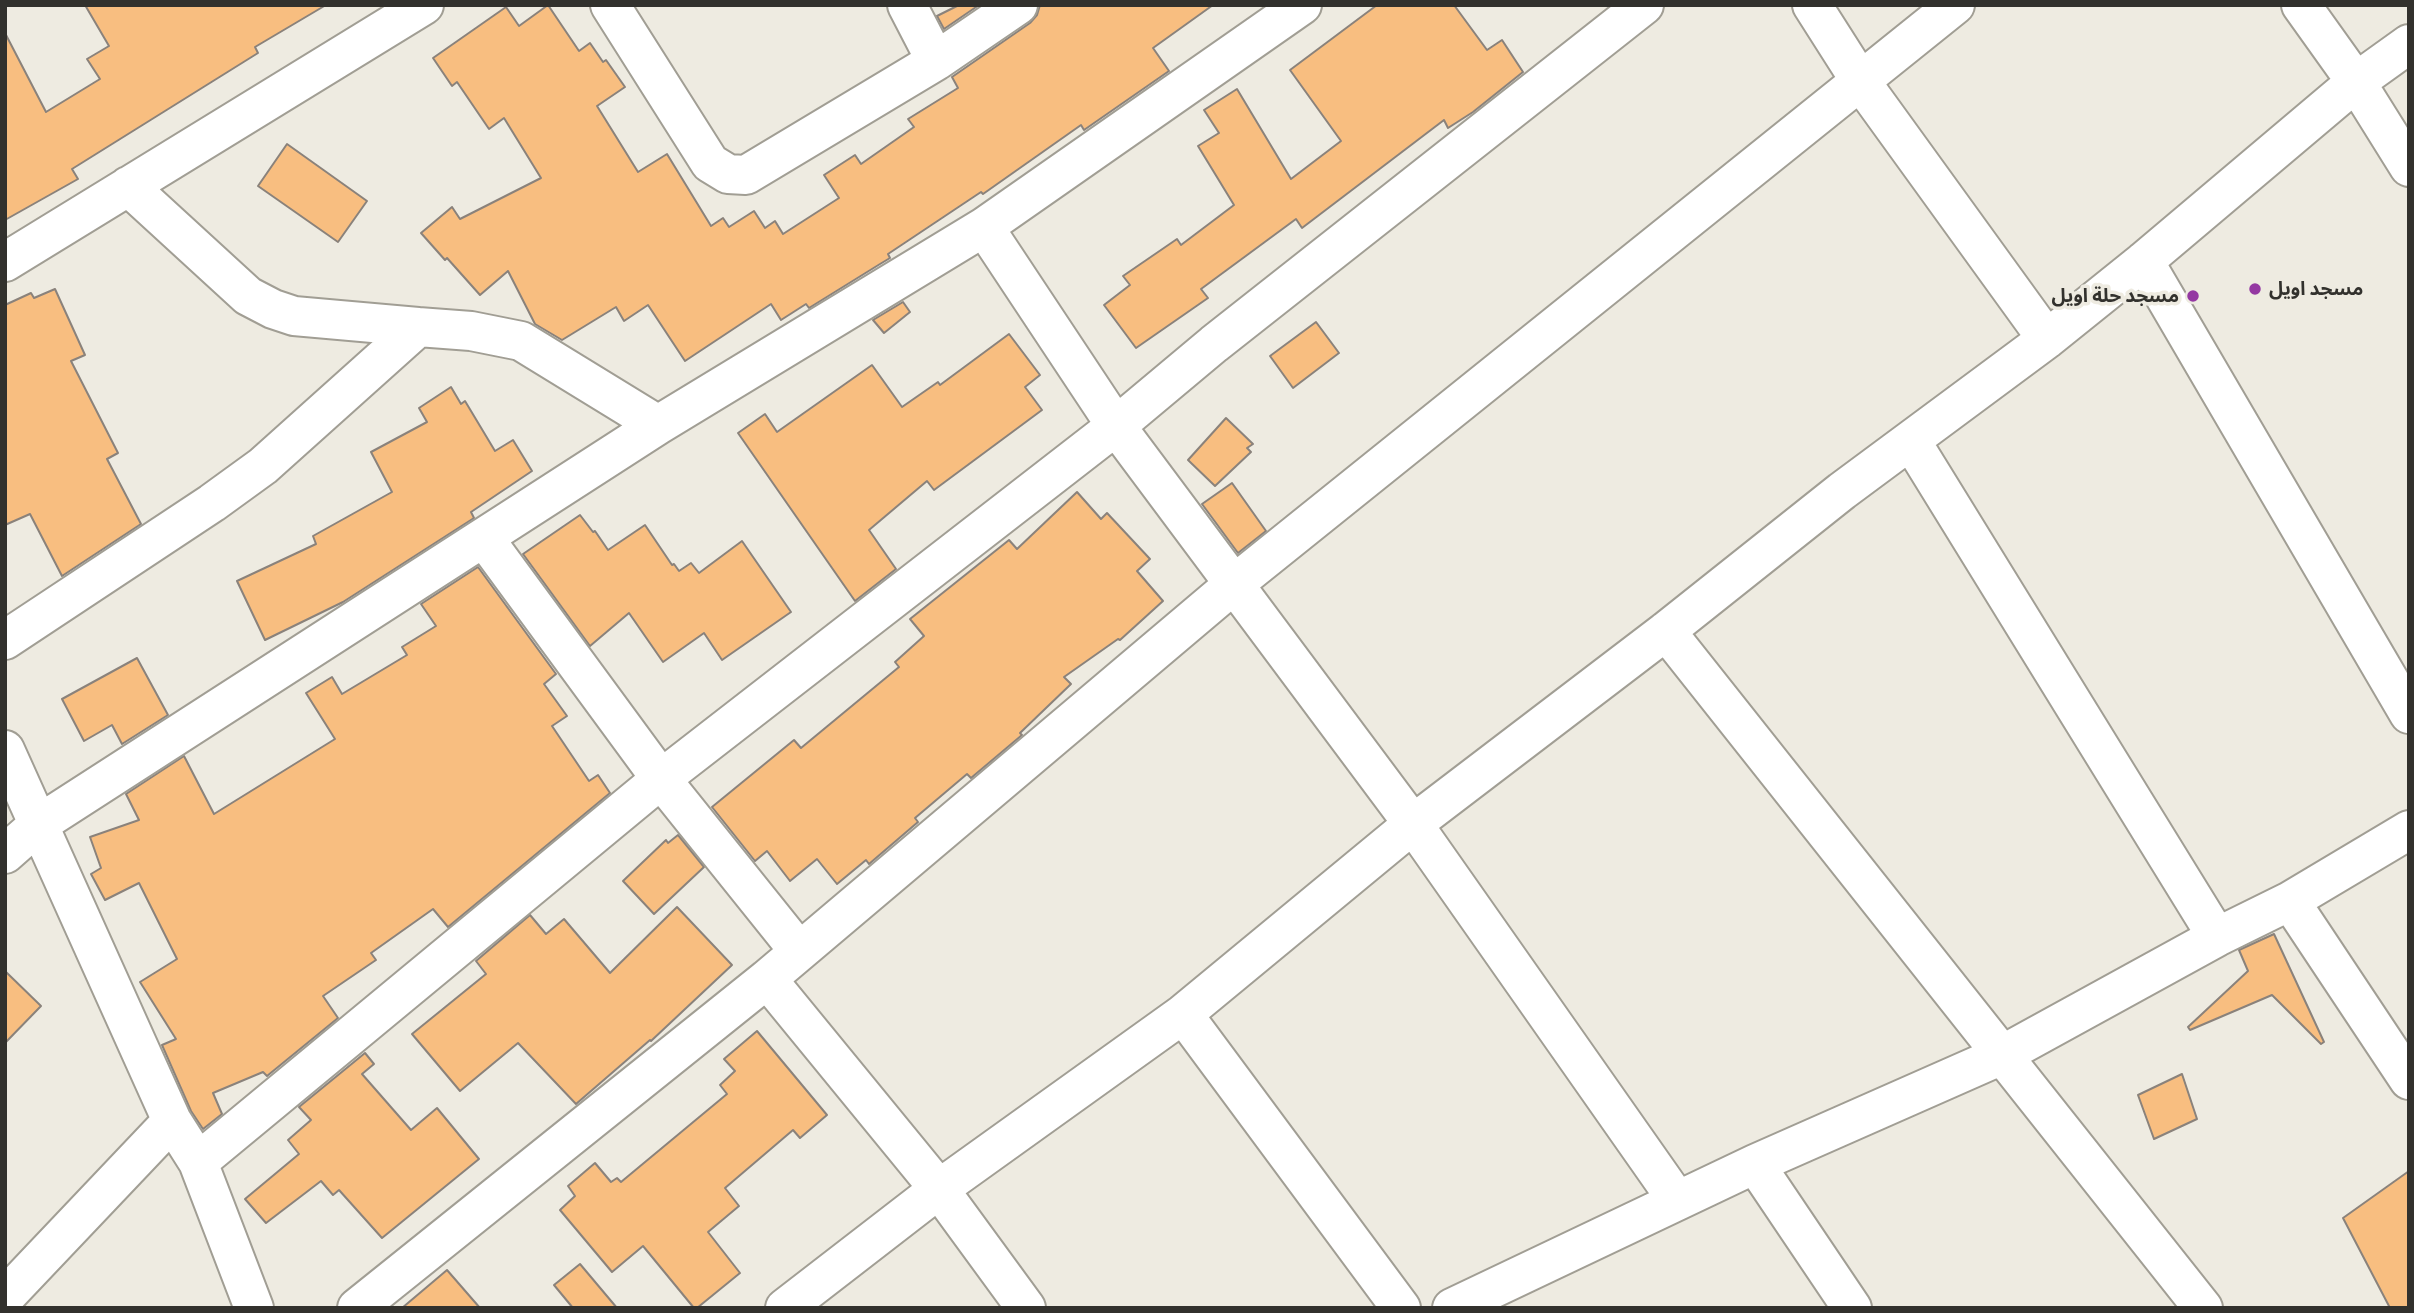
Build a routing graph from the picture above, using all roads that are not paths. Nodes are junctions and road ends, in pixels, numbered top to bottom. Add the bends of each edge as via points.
1 (424, 5) edge
2 (610, 5) edge
3 (906, 5) edge
4 (1017, 5) edge
5 (1302, 5) edge
6 (1644, 5) edge
7 (1812, 5) edge
8 (1955, 5) edge
9 (2301, 5) edge
10 (2409, 44) edge
11 (936, 61) junction
12 (1861, 82) junction
13 (2357, 82) junction
14 (2409, 167) edge
15 (128, 186) junction
16 (984, 227) junction
17 (2144, 261) junction
18 (5, 262) edge
19 (418, 327) junction
20 (2047, 339) junction
21 (658, 425) junction
22 (1116, 426) junction
23 (1911, 441) junction
24 (484, 538) junction
25 (1233, 585) junction
26 (1666, 631) junction
27 (5, 640) edge
28 (2409, 714) edge
29 (5, 750) edge
30 (662, 779) junction
31 (39, 824) junction
32 (1413, 824) junction
33 (2409, 830) edge
34 (5, 854) edge
35 (2290, 901) junction
36 (2217, 937) junction
37 (799, 951) junction
38 (767, 979) junction
39 (1183, 1014) junction
40 (2002, 1055) junction
41 (2409, 1080) edge
42 (172, 1121) junction
43 (198, 1162) junction
44 (1755, 1164) junction
45 (939, 1189) junction
46 (1677, 1200) junction
47 (5, 1297) edge
48 (1500, 1298) edge
49 (254, 1308) edge
50 (357, 1308) edge
51 (785, 1308) edge
52 (1026, 1308) edge
53 (1401, 1308) edge
54 (1452, 1308) edge
55 (1852, 1308) edge
56 (2203, 1308) edge

1 - 15 street
2 - 11 street via 710,163 728,174 746,175
3 - 11 street
4 - 11 street
5 - 16 street
6 - 22 street
7 - 12 street
8 - 12 street
9 - 13 street
10 - 13 street
12 - 20 street
12 - 25 street
13 - 14 street
13 - 17 street
15 - 18 street
15 - 19 street via 248,296 273,309 294,316
16 - 21 street
16 - 22 street
17 - 20 street
17 - 28 street
19 - 21 street via 521,341
19 - 27 street via 263,467
20 - 23 street
21 - 24 street
22 - 25 street
22 - 30 street
23 - 26 street
23 - 36 street
24 - 30 street
24 - 31 street
25 - 32 street
25 - 37 street
26 - 32 street
26 - 40 street
29 - 31 street
30 - 37 street
30 - 43 street
31 - 34 street
31 - 42 street
32 - 39 street
32 - 46 street
33 - 35 street
35 - 36 street
35 - 41 street
36 - 40 street
37 - 38 street
38 - 45 street
38 - 50 street
39 - 45 street
39 - 53 street
40 - 44 street
40 - 56 street
42 - 43 street
42 - 47 street
43 - 49 street
44 - 46 street
44 - 55 street
45 - 51 street
45 - 52 street
46 - 48 street
48 - 54 street

